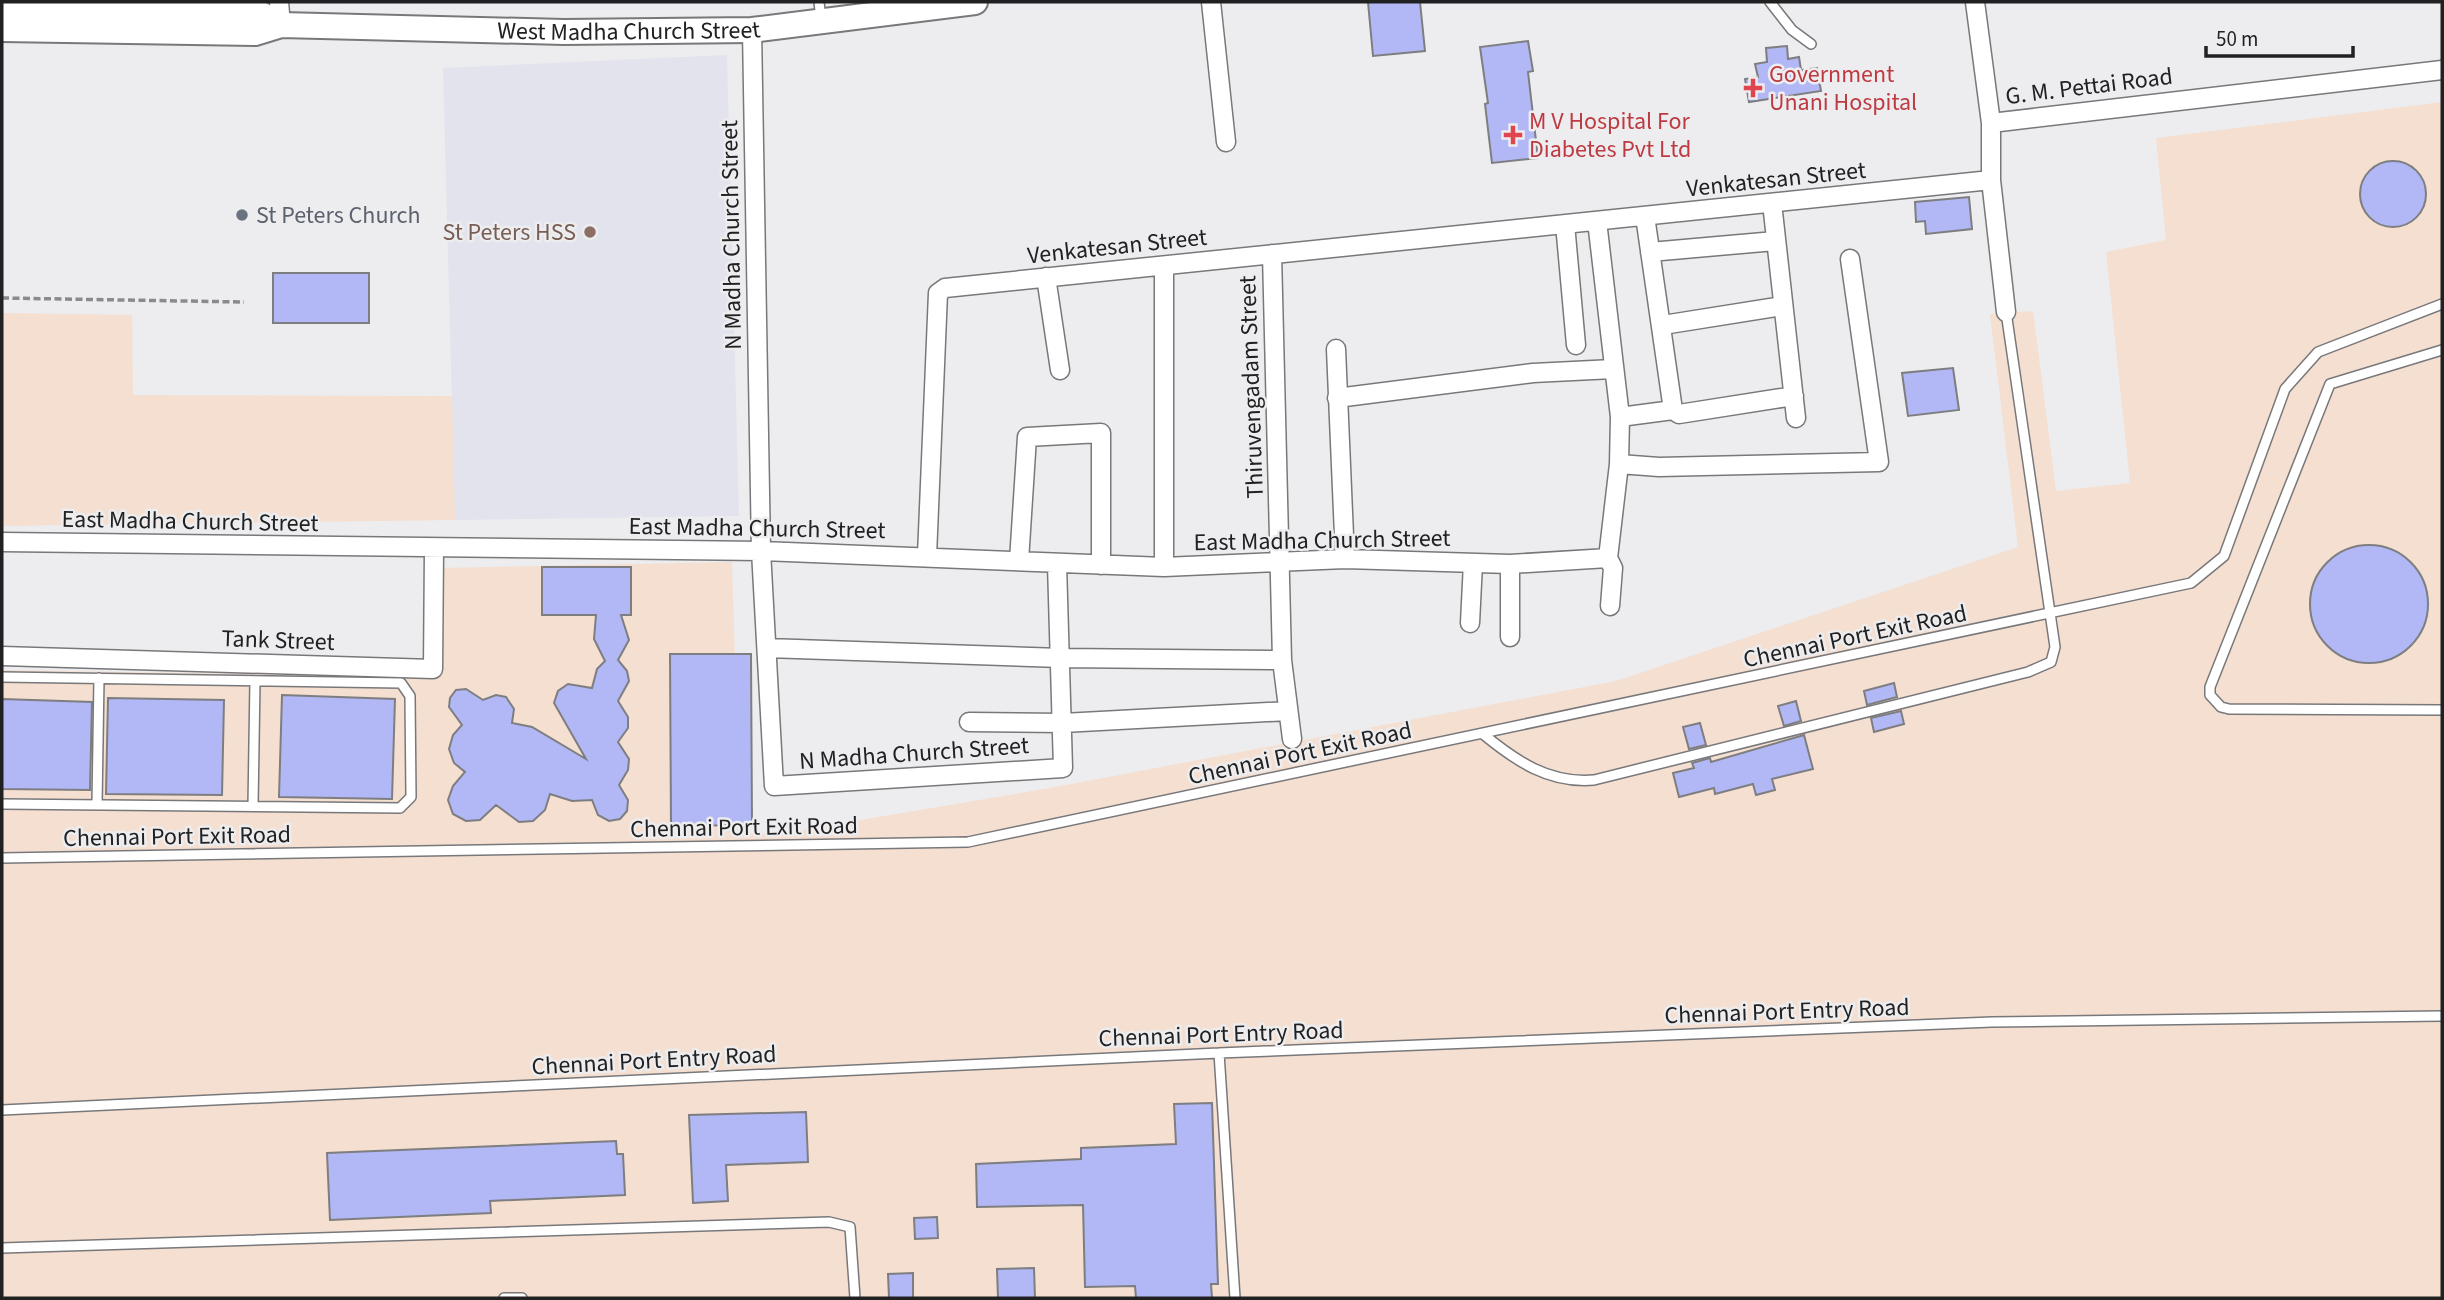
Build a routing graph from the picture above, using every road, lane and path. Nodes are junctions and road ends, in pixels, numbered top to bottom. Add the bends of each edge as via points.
1 (975, 2) edge
2 (1211, 2) edge
3 (1770, 2) edge
4 (1975, 2) edge
5 (820, 10) edge
6 (78, 13) edge
7 (280, 13) edge
8 (12, 18) edge
9 (752, 30) junction
10 (1811, 44) dead end
11 (2442, 69) edge
12 (1992, 123) junction
13 (1226, 142) dead end
14 (1991, 180) junction
15 (1772, 203) junction
16 (1645, 216) junction
17 (1597, 221) junction
18 (1565, 224) junction
19 (1775, 241) junction
20 (1650, 252) junction
21 (1272, 254) junction
22 (1850, 259) dead end
23 (1164, 266) junction
24 (1046, 277) junction
25 (2, 298) edge
26 (244, 302) dead end
27 (2442, 304) edge
28 (1782, 306) junction
29 (2006, 312) joint
30 (1664, 325) junction
31 (1576, 345) dead end
32 (1336, 349) dead end
33 (2442, 350) edge
34 (1613, 369) junction
35 (1060, 370) dead end
36 (1794, 396) junction
37 (1337, 398) junction
38 (1674, 410) junction
39 (1620, 417) junction
40 (1796, 418) dead end
41 (1619, 464) junction
42 (2, 542) edge
43 (434, 549) junction
44 (761, 551) junction
45 (927, 556) junction
46 (1608, 558) junction
47 (1345, 559) junction
48 (1280, 561) junction
49 (1019, 562) junction
50 (1473, 563) junction
51 (1057, 564) junction
52 (1510, 564) junction
53 (1101, 565) junction
54 (1164, 567) junction
55 (1610, 606) dead end
56 (2050, 615) junction
57 (1470, 623) dead end
58 (1510, 637) dead end
59 (768, 648) junction
60 (2, 656) edge
61 (1061, 658) junction
62 (1282, 660) junction
63 (2, 677) edge
64 (99, 678) junction
65 (255, 681) junction
66 (1288, 710) junction
67 (2442, 710) edge
68 (968, 722) dead end
69 (1063, 723) junction
70 (1483, 734) junction
71 (1292, 739) dead end
72 (2, 804) edge
73 (97, 805) junction
74 (254, 806) junction
75 (2, 858) edge
76 (2442, 1016) edge
77 (1219, 1053) junction
78 (2, 1110) edge
79 (2, 1248) edge
80 (504, 1298) edge
81 (522, 1298) edge
82 (855, 1298) edge
83 (1235, 1298) edge

1 - 5 main road, West Madha Church Street
2 - 13 street
3 - 10 lane via 1792,30
4 - 12 street
5 - 9 main road, West Madha Church Street
6 - 7 main road, West Madha Church Street via 209,21 255,33
6 - 8 main road, West Madha Church Street
7 - 9 main road, West Madha Church Street via 564,32
9 - 44 street, N Madha Church Street
11 - 12 street, G. M. Pettai Road
12 - 14 street
14 - 15 street, Venkatesan Street
14 - 29 street
15 - 16 street, Venkatesan Street
15 - 19 street
16 - 17 street, Venkatesan Street
16 - 20 street
17 - 18 street, Venkatesan Street
17 - 34 street
18 - 21 street, Venkatesan Street
18 - 31 street
19 - 20 street
19 - 28 street
20 - 30 street
21 - 23 street, Venkatesan Street
21 - 48 street, Thiruvengadam Street
22 - 41 street via 1879,462
23 - 24 street, Venkatesan Street
23 - 54 street
24 - 35 street
24 - 45 street, Venkatesan Street via 945,288 938,293
25 - 26 path
27 - 56 lane, Chennai Port Exit Road via 2318,352 2285,389 2224,556 2191,583
28 - 30 street
28 - 36 street
29 - 56 lane
30 - 38 street
32 - 37 street
33 - 67 lane via 2330,384 2210,687 2210,695 2229,709
34 - 37 street via 1533,373
34 - 39 street
36 - 38 street via 1679,414
36 - 40 street
37 - 47 street
38 - 39 street
39 - 41 street
41 - 46 street
42 - 43 street, East Madha Church Street
43 - 44 street, East Madha Church Street
43 - 60 street, Tank Street via 433,669
44 - 45 street, East Madha Church Street
44 - 59 street, N Madha Church Street
45 - 49 street, East Madha Church Street
46 - 52 street, East Madha Church Street
46 - 55 street via 1613,568
47 - 48 street, East Madha Church Street
47 - 50 street, East Madha Church Street
48 - 54 street, East Madha Church Street
48 - 62 street, Thiruvengadam Street
49 - 51 street, East Madha Church Street
49 - 53 street via 1027,437 1101,433
50 - 52 street, East Madha Church Street
50 - 57 street
51 - 53 street, East Madha Church Street
51 - 61 street, N Madha Church Street
52 - 58 street
53 - 54 street, East Madha Church Street
56 - 70 lane, Chennai Port Exit Road
56 - 70 lane via 2054,654 2041,668 1594,780 1534,770
59 - 61 street
59 - 69 street, N Madha Church Street via 774,786 1063,768
61 - 62 street
61 - 69 street, N Madha Church Street
62 - 66 street, Thiruvengadam Street
63 - 64 lane
64 - 65 lane
64 - 73 lane
65 - 74 lane
65 - 74 lane via 401,683 410,696 411,797 400,808
66 - 69 street
66 - 71 street, Thiruvengadam Street
68 - 69 street
70 - 75 lane, Chennai Port Exit Road via 968,842
72 - 73 lane
73 - 74 lane
76 - 77 lane, Chennai Port Entry Road via 1992,1022
77 - 78 lane, Chennai Port Entry Road
77 - 83 lane
79 - 82 lane via 830,1222 850,1227
80 - 81 lane

